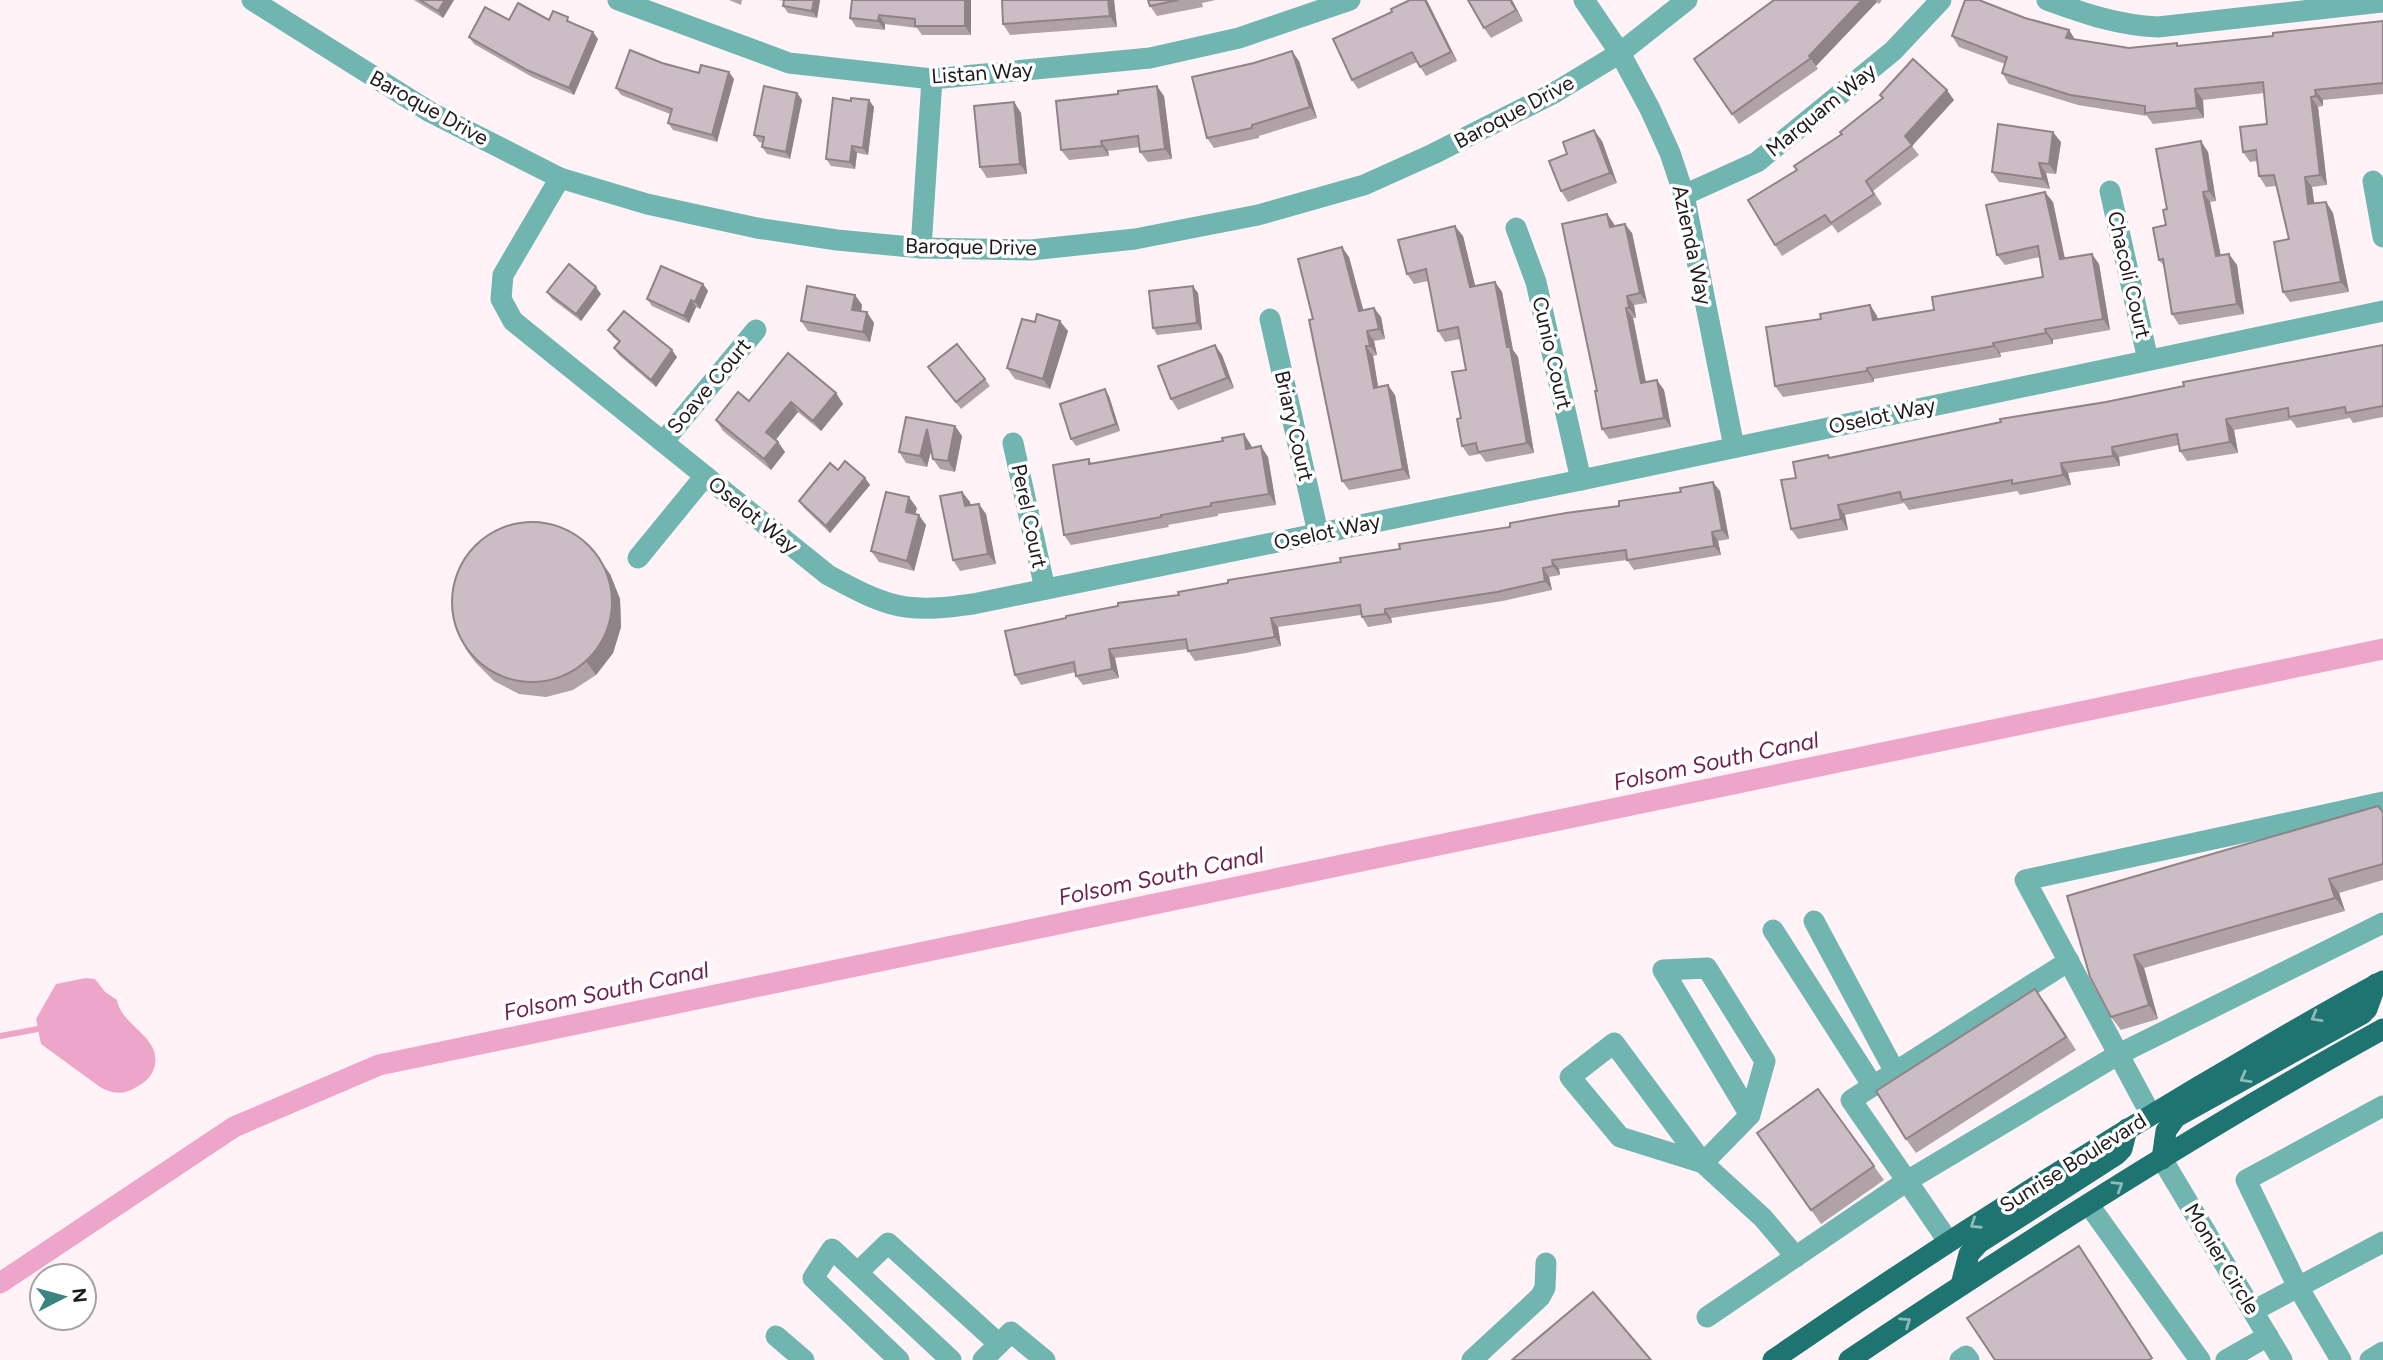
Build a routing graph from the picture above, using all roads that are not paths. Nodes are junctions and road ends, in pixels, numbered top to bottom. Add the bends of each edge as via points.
1 (252, 0) edge
2 (618, 0) edge
3 (1350, 0) edge
4 (1584, 0) edge
5 (1687, 0) edge
6 (1941, 0) edge
7 (2047, 0) edge
8 (2383, 2) edge
9 (1620, 53) junction
10 (932, 79) junction
11 (560, 178) junction
12 (2373, 181) dead end
13 (2110, 191) dead end
14 (1684, 195) junction
15 (1516, 228) dead end
16 (2383, 237) edge
17 (921, 248) junction
18 (2383, 311) edge
19 (1270, 319) dead end
20 (756, 330) dead end
21 (2148, 360) junction
22 (663, 442) junction
23 (1013, 443) dead end
24 (1734, 447) junction
25 (705, 476) junction
26 (1581, 480) junction
27 (1318, 533) junction
28 (638, 558) dead end
29 (1045, 589) junction
30 (2383, 802) edge
31 (1814, 921) dead end
32 (2383, 923) edge
33 (1773, 930) dead end
34 (2069, 961) junction
35 (2379, 983) edge
36 (2383, 1029) edge
37 (2119, 1054) junction
38 (1895, 1072) junction
39 (1873, 1086) junction
40 (2383, 1106) edge
41 (1750, 1115) junction
42 (2151, 1115) junction
43 (2127, 1129) junction
44 (2162, 1159) junction
45 (1703, 1163) junction
46 (1907, 1181) junction
47 (2089, 1205) junction
48 (1948, 1241) junction
49 (2383, 1242) edge
50 (1796, 1257) junction
51 (1546, 1263) dead end
52 (858, 1272) junction
53 (1961, 1285) junction
54 (2298, 1287) junction
55 (2253, 1311) junction
56 (1707, 1317) dead end
57 (776, 1336) dead end
58 (2268, 1336) junction
59 (999, 1343) junction
60 (2383, 1352) edge
61 (804, 1360) edge
62 (899, 1360) edge
63 (951, 1360) edge
64 (983, 1360) edge
65 (1045, 1360) edge
66 (1472, 1360) edge
67 (1773, 1360) edge
68 (1849, 1360) edge
69 (1960, 1360) edge
70 (1969, 1360) edge
71 (2200, 1360) edge
72 (2227, 1360) edge
73 (2282, 1360) edge
74 (2341, 1360) edge
75 (2370, 1360) edge

1 - 11 street, Baroque Drive via 430,112
2 - 10 street, Listan Way via 789,63
3 - 10 street, Listan Way via 1239,38 1150,58
4 - 9 street, Azienda Way
5 - 9 street, Baroque Drive
6 - 14 street, Marquam Way via 1893,51 1757,162
7 - 8 street via 2101,20 2158,27
9 - 14 street, Azienda Way via 1660,131
9 - 17 street, Baroque Drive via 1554,93 1364,185 1258,215 1135,239 1031,250
10 - 17 street
11 - 17 street, Baroque Drive via 647,204 757,228
11 - 22 street, Oselot Way via 503,275 501,299 513,321
12 - 16 street
13 - 21 street, Chacoli Court
14 - 24 street, Azienda Way
15 - 26 street, Cunio Court via 1536,282
18 - 21 street, Oselot Way
19 - 27 street, Briary Court
20 - 22 street, Soave Court
21 - 24 street, Oselot Way
22 - 25 street, Oselot Way
23 - 29 street, Perel Court
24 - 26 street, Oselot Way
25 - 28 street
25 - 29 street, Oselot Way via 828,575 870,597 906,607 941,608
26 - 27 street, Oselot Way
27 - 29 street, Oselot Way
30 - 34 street via 2025,880
31 - 38 street
32 - 37 street
33 - 39 street
34 - 37 street
34 - 38 street
35 -> 42 main road, Sunrise Boulevard
35 -> 44 main road via 2362,1014 2176,1117 2166,1130
36 - 44 main road, Sunrise Boulevard
37 - 42 street
37 - 46 street
38 - 39 street
39 - 46 street via 1851,1100
40 - 54 street via 2246,1180
41 - 41 street via 1765,1061 1707,968 1663,970
41 - 45 street
42 - 43 main road, Sunrise Boulevard
43 -> 48 main road, Sunrise Boulevard
43 - 53 main road via 2116,1155 1979,1243 1969,1254
47 -> 44 main road, Sunrise Boulevard
44 - 55 street, Monier Circle
45 - 45 street via 1614,1043 1570,1077 1620,1137
45 - 50 street via 1763,1218
46 - 48 street
46 - 50 street
47 - 53 main road, Sunrise Boulevard
47 - 71 street
48 - 67 main road, Sunrise Boulevard
49 - 54 street
50 - 56 street
51 - 66 street via 1540,1297
52 - 59 street via 888,1243
52 - 62 street via 832,1249 813,1278
52 - 63 street
68 -> 53 main road, Sunrise Boulevard
54 - 55 street
54 - 74 street
55 - 58 street, Monier Circle
57 - 61 street
58 - 72 street
58 - 73 street, Monier Circle
59 - 64 street
59 - 65 street via 1011,1332
60 - 75 street
69 - 70 street via 1966,1356

